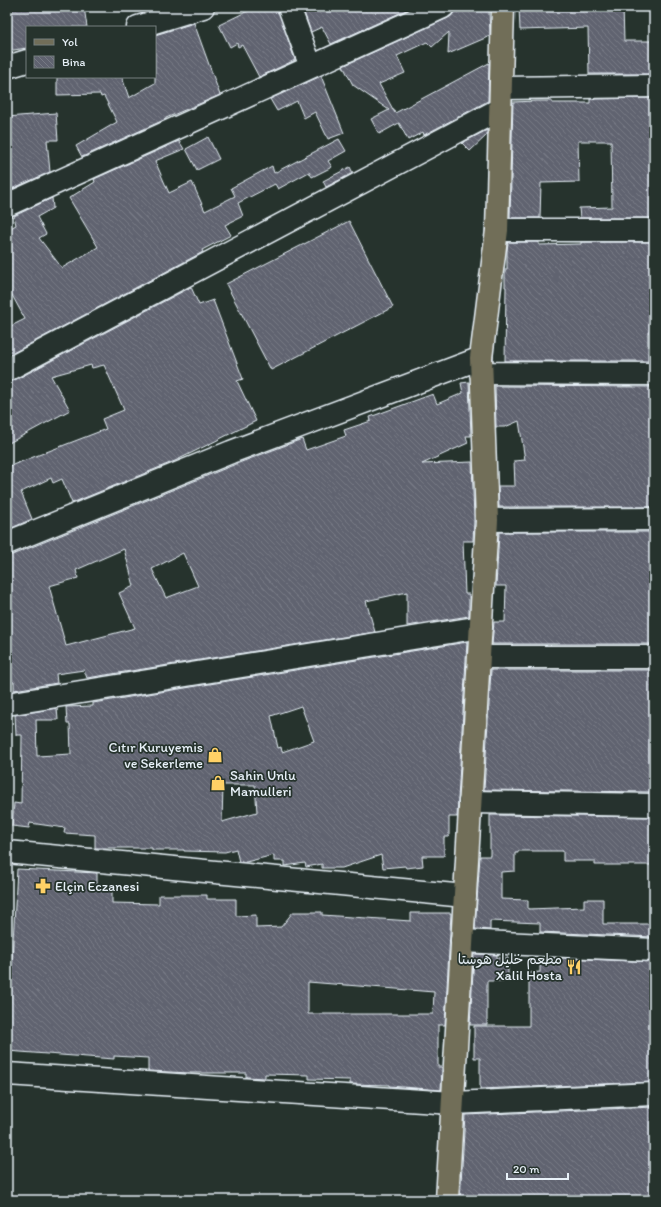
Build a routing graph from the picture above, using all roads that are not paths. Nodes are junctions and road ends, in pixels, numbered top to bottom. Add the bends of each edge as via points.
1 (203, 7) edge
2 (289, 7) edge
3 (443, 7) edge
4 (503, 7) edge
5 (141, 26) edge
6 (26, 61) edge
7 (311, 66) junction
8 (7, 67) edge
9 (654, 86) edge
10 (501, 88) junction
11 (500, 109) junction
12 (7, 205) edge
13 (497, 230) junction
14 (654, 230) edge
15 (481, 365) junction
16 (7, 370) edge
17 (654, 374) edge
18 (654, 519) edge
19 (487, 520) junction
20 (7, 543) edge
21 (481, 627) junction
22 (479, 657) junction
23 (654, 657) edge
24 (7, 704) edge
25 (470, 802) junction
26 (654, 805) edge
27 (7, 852) edge
28 (465, 896) junction
29 (462, 942) junction
30 (654, 950) edge
31 (7, 1074) edge
32 (654, 1094) edge
33 (453, 1103) junction
34 (447, 1200) edge

1 - 5 street
2 - 7 street
3 - 7 street
4 - 10 main road
6 - 8 street
7 - 12 street
9 - 10 street
10 - 11 main road
11 - 13 main road
11 - 16 street
13 - 14 street
13 - 15 main road
15 - 17 street
15 - 19 main road
15 - 20 street via 231,452
18 - 19 street
19 - 21 main road
21 - 22 main road
21 - 24 street
22 - 23 street
22 - 25 main road
25 - 26 street
25 - 28 main road
27 - 28 street
28 - 29 main road
29 - 30 street
29 - 33 main road
31 - 33 street
32 - 33 street
33 - 34 main road

